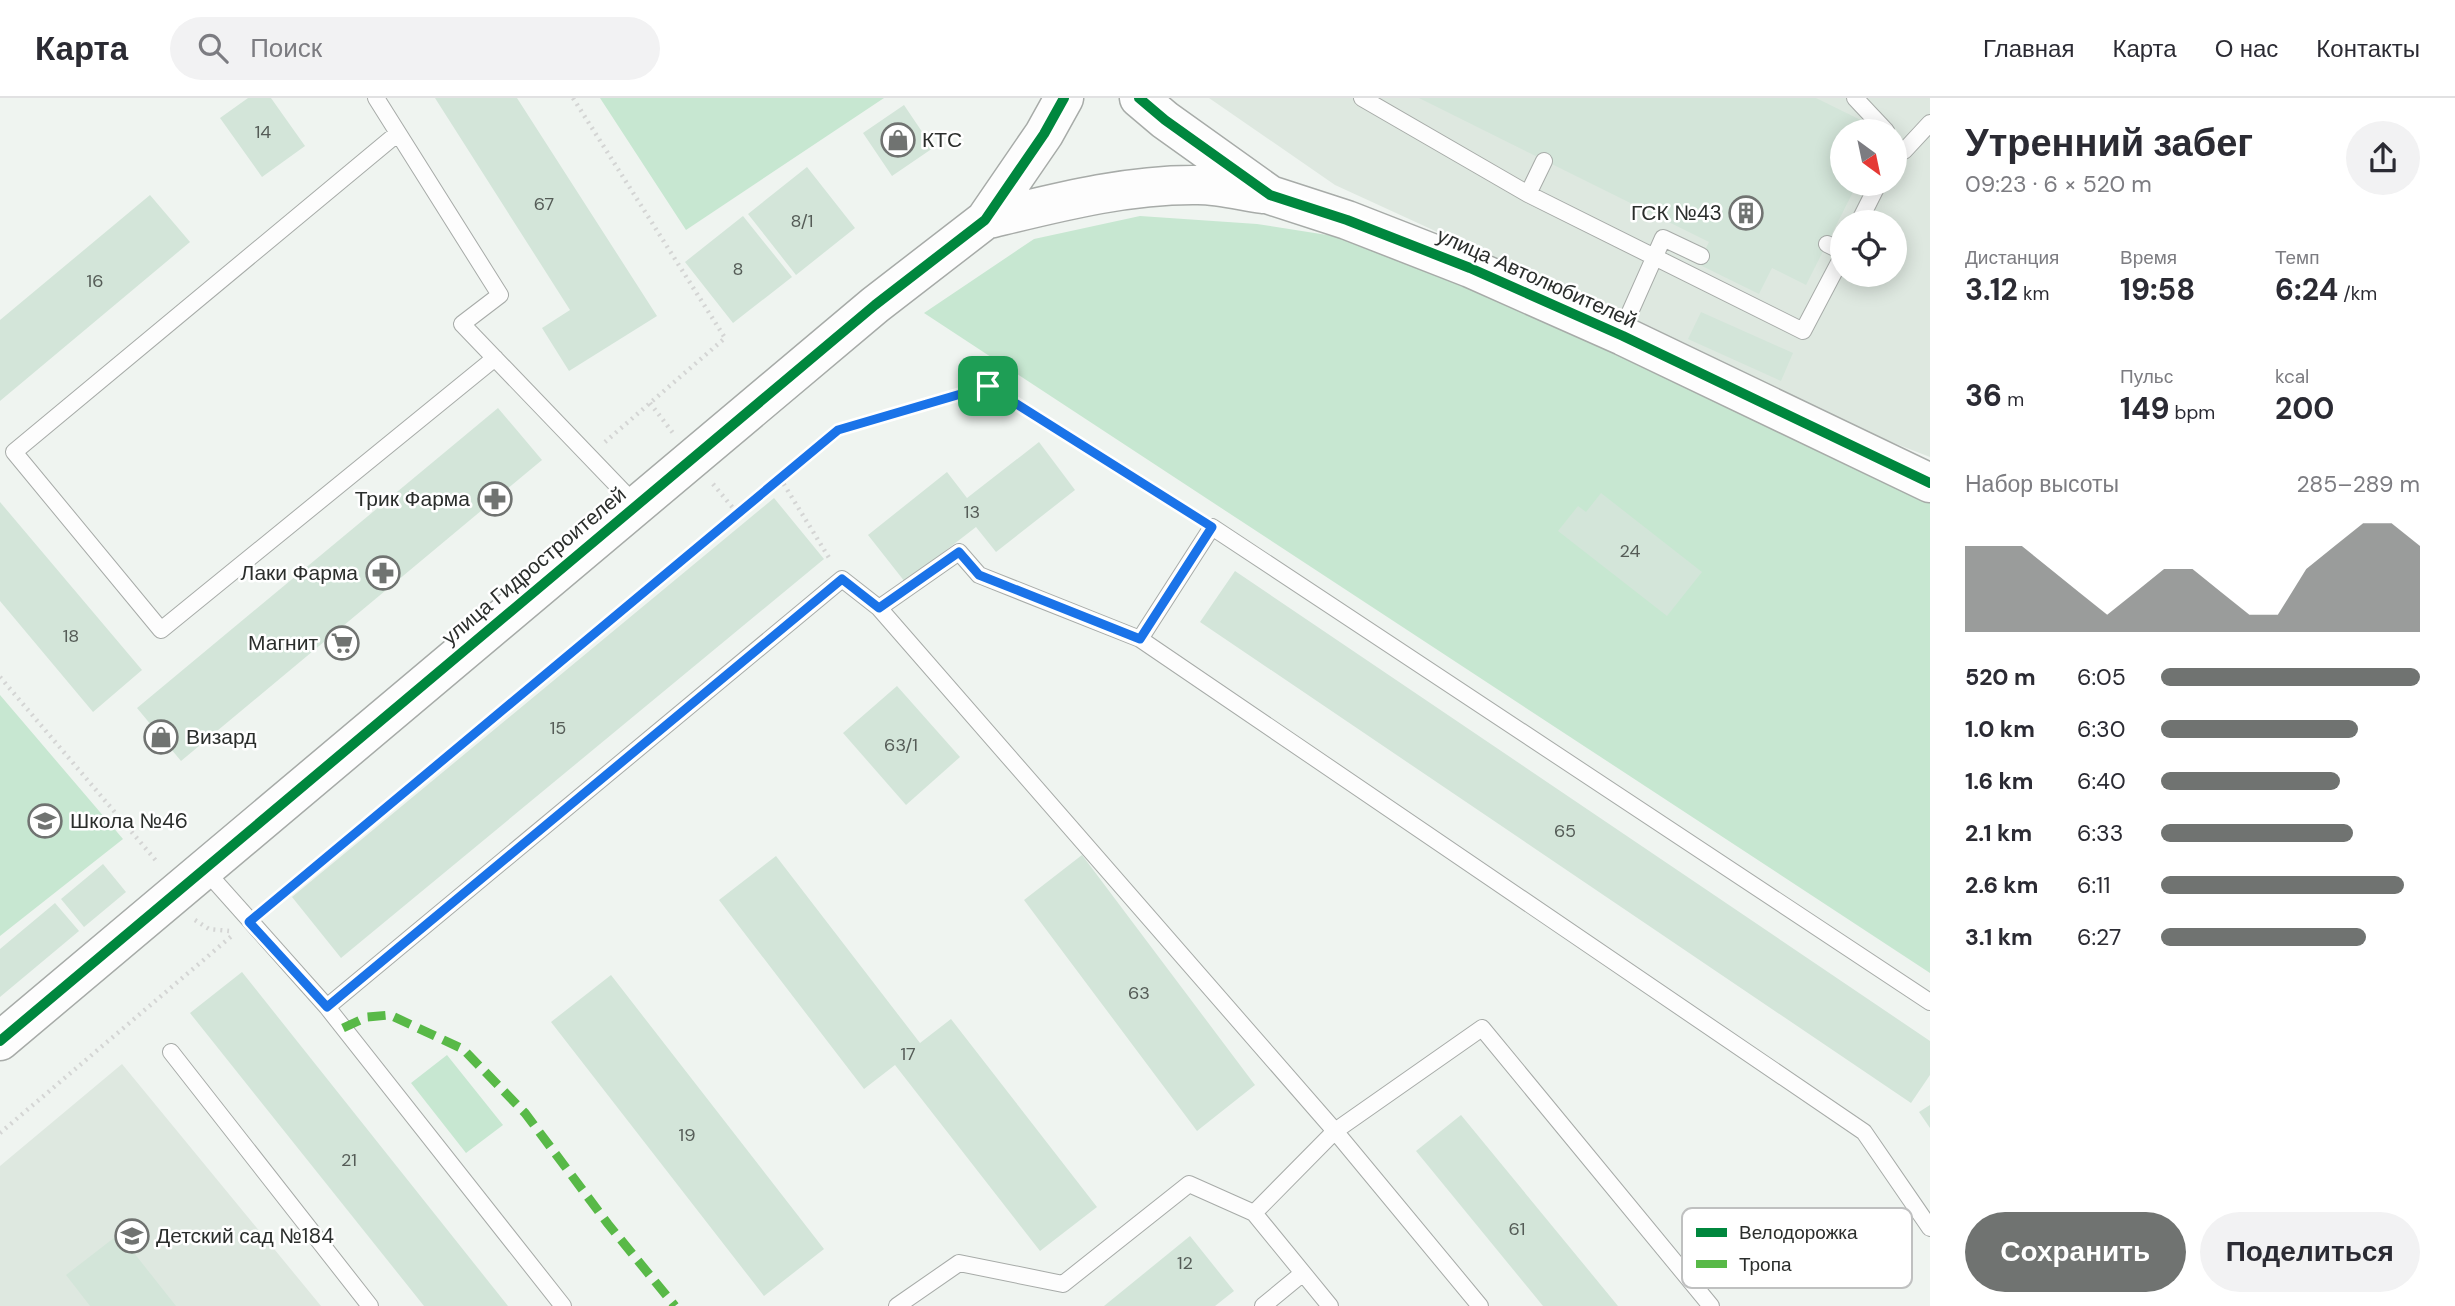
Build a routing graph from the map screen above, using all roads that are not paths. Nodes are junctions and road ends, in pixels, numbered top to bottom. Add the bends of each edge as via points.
1 (376, 98) edge
2 (1064, 98) edge
3 (1139, 98) edge
4 (1362, 98) edge
5 (1855, 98) edge
6 (1875, 119) edge
7 (1930, 123) edge
8 (398, 133) junction
9 (1908, 142) edge
10 (1544, 161) dead end
11 (1528, 194) junction
12 (1270, 195) junction
13 (985, 220) junction
14 (1827, 244) dead end
15 (1830, 246) edge
16 (1702, 256) dead end
17 (1655, 258) junction
18 (1830, 278) edge
19 (1623, 336) junction
20 (495, 358) junction
21 (1930, 483) edge
22 (636, 506) junction
23 (879, 608) junction
24 (1140, 639) junction
25 (192, 879) junction
26 (1930, 1002) edge
27 (327, 1007) junction
28 (0, 1041) edge
29 (172, 1052) dead end
30 (1335, 1131) junction
31 (1254, 1213) junction
32 (1930, 1228) edge
33 (1682, 1271) edge
34 (1303, 1273) junction
35 (1696, 1288) edge
36 (370, 1306) edge
37 (563, 1306) edge
38 (897, 1306) edge
39 (1264, 1306) edge
40 (1329, 1306) edge
41 (1480, 1306) edge
42 (1711, 1306) edge

1 - 8 lane
2 - 13 street, улица Гидростроителей
3 - 12 street, улица Автолюбителей
4 - 11 lane
5 - 6 lane
7 - 9 lane
8 - 20 lane via 500,295 462,324
8 - 20 lane via 14,452 161,630
10 - 11 lane
11 - 17 lane
12 - 13 street, улица Гидростроителей via 1200,185 1122,190
12 - 19 street, улица Автолюбителей via 1470,268
13 - 22 street, улица Гидростроителей via 875,305
14 - 15 lane
16 - 17 lane via 1663,238
17 - 18 lane via 1803,331
17 - 19 lane
19 - 21 street, улица Автолюбителей
20 - 22 lane
22 - 25 street, улица Гидростроителей
23 - 24 lane via 959,552 979,575
23 - 27 lane via 842,579
23 - 30 lane
24 - 26 lane via 1212,527
24 - 32 lane via 1864,1132
25 - 27 lane via 249,922
25 - 28 street, улица Гидростроителей
27 - 37 lane
29 - 36 lane
30 - 31 lane
30 - 33 lane via 1482,1028
30 - 41 lane
31 - 34 lane
31 - 38 lane via 1189,1184 1063,1284 959,1263
34 - 39 lane
34 - 40 lane
35 - 42 lane

